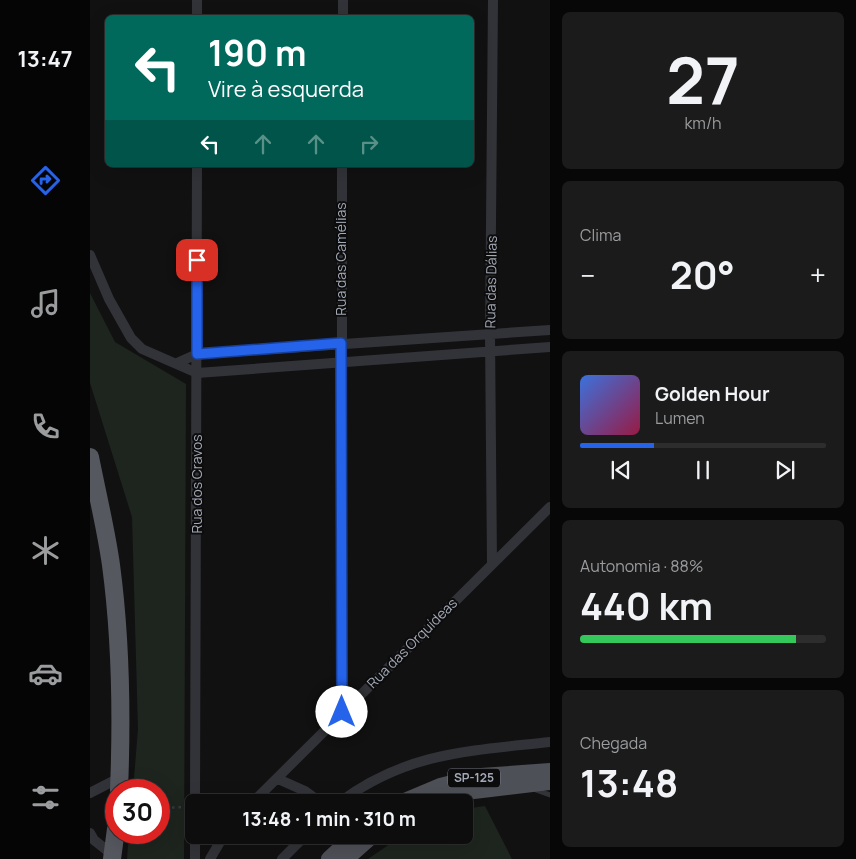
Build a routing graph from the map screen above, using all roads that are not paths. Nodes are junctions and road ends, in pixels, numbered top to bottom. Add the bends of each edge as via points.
1 (198, 0) edge
2 (343, 0) edge
3 (493, 0) edge
4 (198, 15) edge
5 (343, 15) edge
6 (197, 167) edge
7 (342, 167) edge
8 (90, 255) edge
9 (550, 330) edge
10 (490, 334) junction
11 (341, 343) junction
12 (550, 347) edge
13 (490, 352) junction
14 (197, 354) junction
15 (341, 362) junction
16 (177, 363) junction
17 (197, 373) junction
18 (90, 457) edge
19 (550, 506) edge
20 (492, 564) junction
21 (342, 712) junction
22 (550, 742) edge
23 (550, 771) edge
24 (119, 779) edge
25 (278, 779) junction
26 (550, 782) edge
27 (516, 785) junction
28 (105, 788) edge
29 (90, 793) edge
30 (191, 794) edge
31 (262, 794) edge
32 (309, 794) edge
33 (351, 794) edge
34 (421, 794) edge
35 (455, 794) edge
36 (550, 795) edge
37 (90, 833) edge
38 (114, 844) edge
39 (195, 844) edge
40 (219, 844) edge
41 (297, 844) edge
42 (345, 844) edge
43 (363, 844) edge
44 (113, 857) edge
45 (195, 859) edge
46 (210, 859) edge
47 (282, 859) edge
48 (329, 859) edge
49 (346, 859) edge

1 - 4 street
2 - 5 street
3 - 10 street, Rua das Dálias
6 - 14 street, Rua dos Cravos
7 - 11 street, Rua das Camélias
8 - 16 street via 131,338 142,349
9 - 10 street
10 - 11 street
10 - 13 street, Rua das Dálias
11 - 14 street
11 - 15 street, Rua das Camélias
12 - 13 street
13 - 15 street
13 - 20 street, Rua das Dálias
14 - 16 street
14 - 17 street, Rua dos Cravos
15 - 17 street
15 - 21 street, Rua das Camélias
16 - 17 street
17 - 30 street, Rua dos Cravos
18 - 24 highway via 111,563 117,615
19 - 20 street, Rua das Orquídeas
20 - 21 street, Rua das Orquídeas
21 - 25 street, Rua das Orquídeas
22 - 33 street via 456,752 408,765 365,784
23 - 34 main road, SP-125 via 481,776
25 - 31 street, Rua das Orquídeas
25 - 32 street
26 - 27 main road, SP-125
27 - 35 main road, SP-125
27 - 36 lane
28 - 29 street
37 - 44 street
38 - 44 highway
39 - 45 street
40 - 46 street
41 - 47 street
42 - 48 main road
43 - 49 main road

